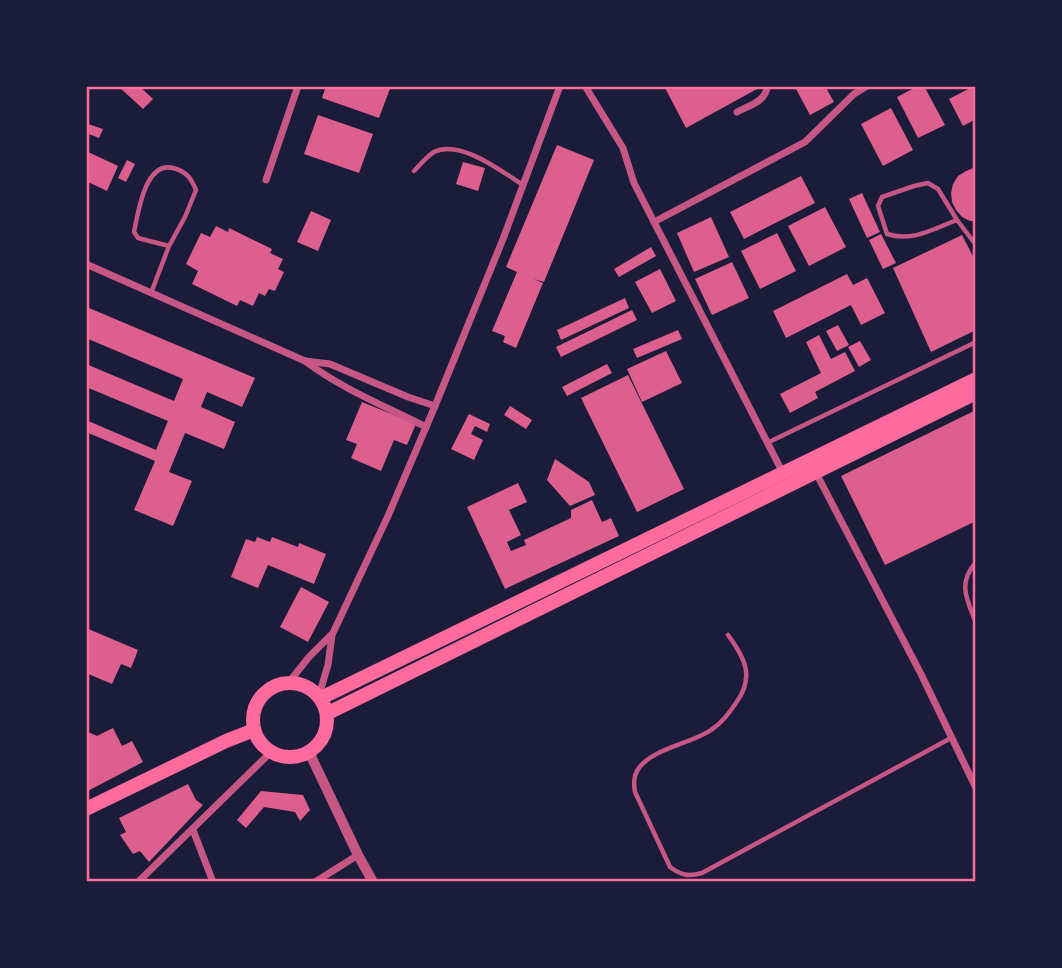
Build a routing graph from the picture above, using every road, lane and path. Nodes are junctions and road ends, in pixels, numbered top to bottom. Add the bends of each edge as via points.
1 (298, 86) edge
2 (560, 86) edge
3 (585, 86) edge
4 (767, 86) edge
5 (850, 86) edge
6 (867, 86) edge
7 (854, 94) junction
8 (737, 113) dead end
9 (414, 171) dead end
10 (267, 180) dead end
11 (523, 186) junction
12 (957, 220) junction
13 (654, 222) junction
14 (976, 245) edge
15 (169, 246) junction
16 (86, 264) edge
17 (151, 293) junction
18 (976, 342) edge
19 (305, 361) junction
20 (976, 379) edge
21 (976, 393) edge
22 (435, 406) junction
23 (426, 427) junction
24 (767, 443) junction
25 (813, 467) junction
26 (783, 473) junction
27 (976, 562) edge
28 (976, 623) edge
29 (332, 635) junction
30 (728, 635) dead end
31 (289, 682) junction
32 (320, 697) junction
33 (328, 713) junction
34 (254, 730) junction
35 (952, 738) junction
36 (271, 752) junction
37 (309, 752) junction
38 (976, 788) edge
39 (86, 809) edge
40 (193, 830) junction
41 (358, 855) junction
42 (138, 882) edge
43 (213, 882) edge
44 (315, 882) edge
45 (373, 882) edge

1 - 10 street
2 - 11 street
3 - 13 street via 624,148 634,183
4 - 8 street via 763,98
5 - 7 street
6 - 7 street
7 - 13 street via 805,142
9 - 11 lane via 433,152 454,148
11 - 22 street
12 - 12 lane via 909,238 897,237 887,234 878,206 882,197 928,183 939,189
12 - 14 lane
13 - 24 street
15 - 15 lane via 196,190 191,178 169,167 148,179 134,232 138,238
15 - 17 lane
16 - 17 street
17 - 19 street
18 - 24 lane
19 - 22 street via 330,364
19 - 23 street via 323,375
20 - 25 main road
21 - 25 main road
22 - 23 street
23 - 29 street
24 - 26 street
25 - 26 main road
25 - 33 main road
25 - 35 street
26 - 32 main road
27 - 28 lane via 967,572 965,593
29 - 31 street
29 - 32 street
30 - 35 lane via 747,672 743,694 710,731 649,758 634,782 670,867 678,873 702,873
31 - 32 main road via 305,685
31 - 34 main road via 272,687 260,698 253,714
32 - 33 main road
33 - 37 main road via 326,732
34 - 36 main road
34 - 39 main road
35 - 38 street
36 - 37 main road via 290,757
36 - 40 street
37 - 41 street
40 - 42 street
40 - 43 street
41 - 44 street
41 - 45 street

